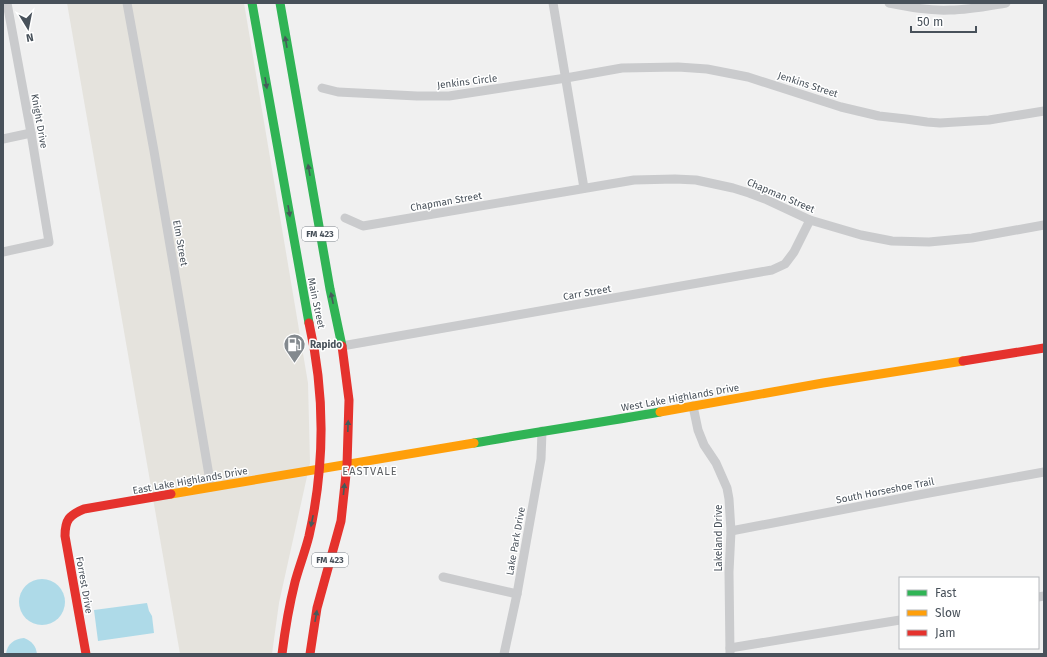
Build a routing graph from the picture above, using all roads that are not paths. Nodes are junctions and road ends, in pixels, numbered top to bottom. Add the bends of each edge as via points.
1 (7, 3) edge
2 (127, 3) edge
3 (252, 3) edge
4 (280, 3) edge
5 (553, 3) edge
6 (889, 3) edge
7 (1006, 3) edge
8 (7, 25) edge
9 (566, 78) junction
10 (322, 88) dead end
11 (1044, 111) edge
12 (31, 133) junction
13 (3, 139) edge
14 (584, 188) junction
15 (344, 218) dead end
16 (810, 220) junction
17 (1044, 225) edge
18 (3, 252) edge
19 (342, 346) junction
20 (1044, 348) edge
21 (694, 406) junction
22 (542, 432) junction
23 (347, 465) junction
24 (320, 469) junction
25 (1044, 472) edge
26 (211, 487) junction
27 (67, 520) joint
28 (731, 530) junction
29 (443, 577) dead end
30 (517, 594) junction
31 (899, 620) edge
32 (730, 651) edge
33 (86, 654) edge
34 (282, 654) edge
35 (310, 654) edge
36 (504, 654) edge

1 - 8 street, Knight Drive
2 - 26 street, Elm Street
3 -> 24 main road, Main Street / FM 423 via 319,375 322,425
19 -> 4 main road, Main Street / FM 423
5 - 9 street
6 - 7 street via 924,9 951,10
8 - 12 street, Knight Drive
9 - 10 street, Jenkins Circle via 449,96 338,92
9 - 11 street, Jenkins Street via 622,68 708,69 748,77 879,116 940,123 990,120
9 - 14 street
12 - 13 street
12 - 18 street, Knight Drive via 49,242
14 - 15 street, Chapman Street via 363,226
14 - 16 street, Chapman Street via 634,180 696,180 749,193
16 - 17 street, Chapman Street via 892,241 930,242 972,238
16 - 19 street, Carr Street via 785,264 772,270
23 -> 19 main road, Main Street / FM 423 via 349,400
20 - 21 main road, West Lake Highlands Drive
21 - 22 main road, West Lake Highlands Drive
21 - 28 street, Lakeland Drive via 698,430 704,445 716,463 727,488
22 - 23 main road, West Lake Highlands Drive
22 - 30 street, Lake Park Drive via 541,459
23 - 24 main road, West Lake Highlands Drive
35 -> 23 main road, Main Street / FM 423 via 317,608 341,521
24 - 26 main road, East Lake Highlands Drive
24 -> 34 main road, Main Street / FM 423 via 309,536 293,591
25 - 28 street, South Horseshoe Trail
26 - 27 main road, East Lake Highlands Drive via 84,509 74,513
27 - 33 main road, Forrest Drive via 65,536
28 - 32 street, Lakeland Drive
29 - 30 street
30 - 36 street, Lake Park Drive
31 - 32 street

